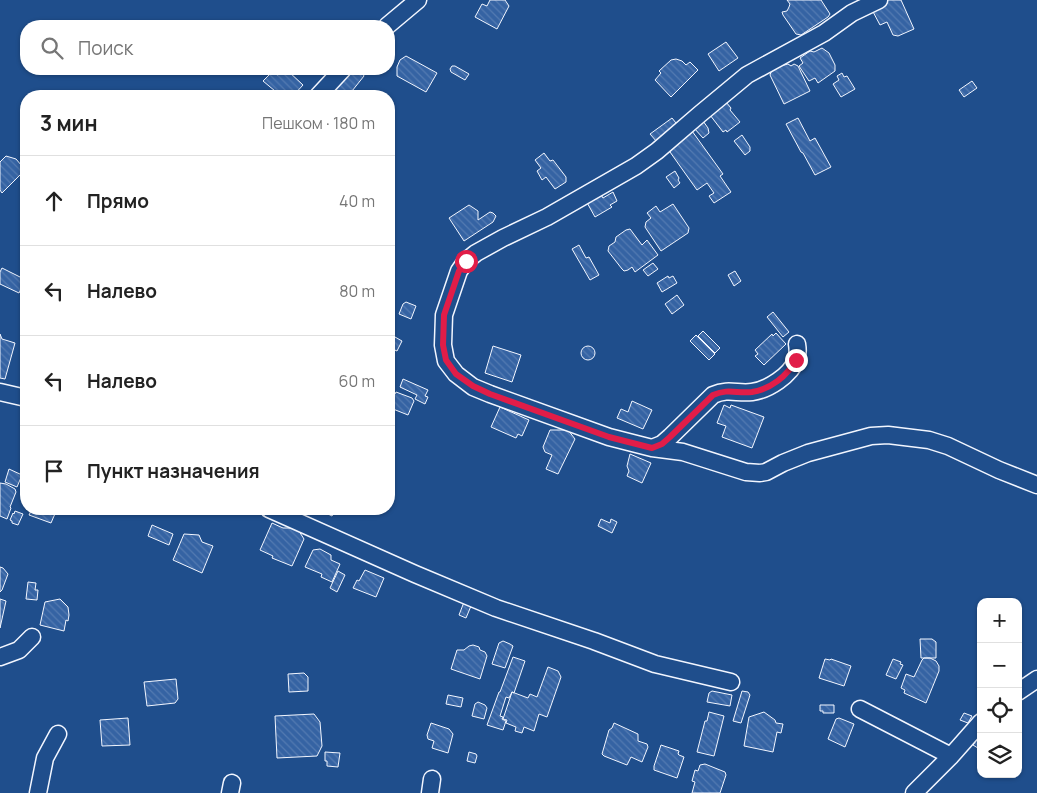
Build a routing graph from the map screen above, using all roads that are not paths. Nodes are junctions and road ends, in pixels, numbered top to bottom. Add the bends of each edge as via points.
1 (418, 0) edge
2 (879, 0) edge
3 (394, 20) edge
4 (337, 75) edge
5 (324, 90) edge
6 (797, 344) dead end
7 (0, 392) edge
8 (20, 397) edge
9 (652, 448) junction
10 (1037, 485) edge
11 (283, 515) edge
12 (32, 637) dead end
13 (0, 657) edge
14 (1037, 679) edge
15 (731, 682) dead end
16 (1022, 689) edge
17 (860, 709) dead end
18 (977, 727) edge
19 (58, 734) dead end
20 (951, 756) junction
21 (38, 793) edge
22 (914, 793) edge

1 - 3 street
2 - 9 street via 747,75 636,166 548,217 476,253 459,271 444,315 443,345 446,360 456,374 490,394 609,437
4 - 5 street
6 - 9 street via 796,360 791,369 775,383 752,392 721,391 713,395 662,444
7 - 8 street
9 - 10 street via 683,452 760,473 808,453 871,436 888,435 948,446
11 - 15 street via 496,608 655,664
12 - 13 street via 19,650
14 - 16 street
17 - 20 street
18 - 20 street
19 - 21 street via 45,758
20 - 22 street

